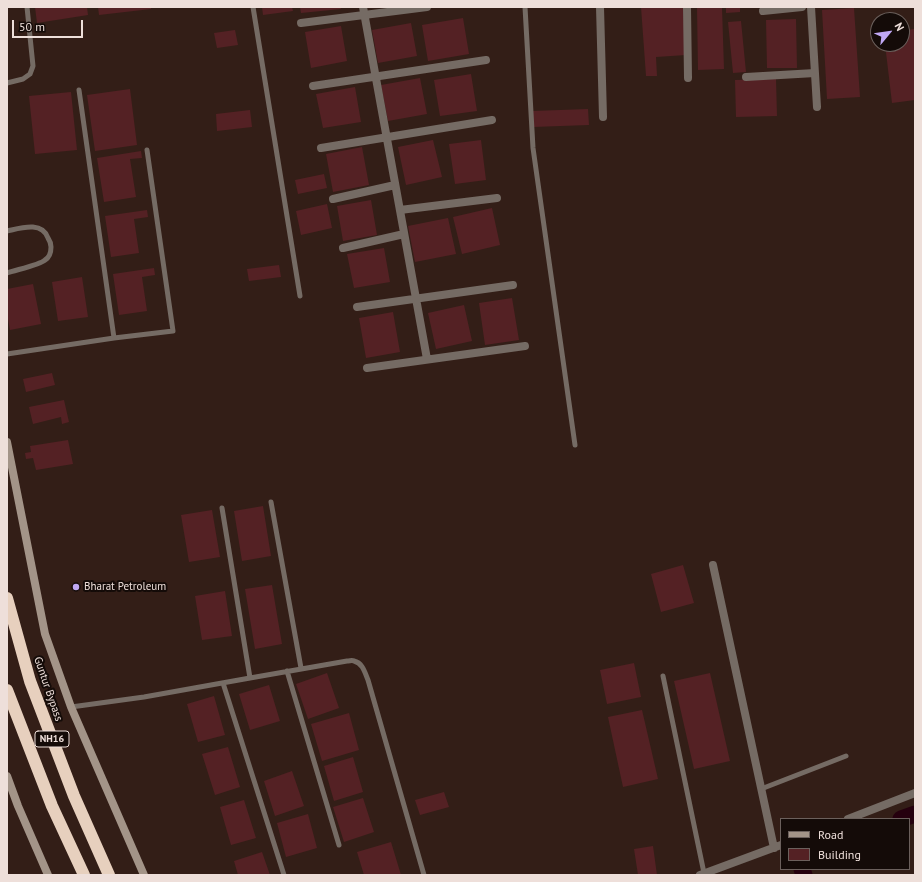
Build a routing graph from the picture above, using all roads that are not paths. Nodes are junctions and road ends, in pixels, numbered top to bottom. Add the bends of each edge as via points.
1 (27, 7) edge
2 (253, 7) edge
3 (427, 7) edge
4 (525, 7) edge
5 (600, 7) edge
6 (688, 7) edge
7 (802, 7) edge
8 (810, 7) edge
9 (364, 11) edge
10 (763, 11) dead end
11 (301, 24) dead end
12 (486, 60) dead end
13 (815, 73) junction
14 (376, 77) junction
15 (746, 77) dead end
16 (688, 78) dead end
17 (7, 82) edge
18 (313, 86) dead end
19 (79, 90) dead end
20 (817, 107) dead end
21 (603, 117) dead end
22 (492, 120) dead end
23 (387, 137) junction
24 (321, 148) dead end
25 (147, 150) dead end
26 (395, 185) junction
27 (497, 198) dead end
28 (333, 199) dead end
29 (400, 210) junction
30 (7, 231) edge
31 (404, 234) junction
32 (343, 248) dead end
33 (7, 272) edge
34 (513, 285) dead end
35 (300, 296) dead end
36 (416, 299) junction
37 (357, 307) dead end
38 (114, 338) junction
39 (525, 346) dead end
40 (7, 354) edge
41 (427, 359) junction
42 (367, 368) dead end
43 (7, 442) edge
44 (575, 445) dead end
45 (271, 502) dead end
46 (222, 508) dead end
47 (713, 565) dead end
48 (7, 598) edge
49 (301, 668) junction
50 (287, 671) junction
51 (663, 676) dead end
52 (250, 678) junction
53 (223, 683) junction
54 (7, 690) edge
55 (71, 707) junction
56 (846, 756) dead end
57 (7, 776) edge
58 (761, 789) junction
59 (915, 792) edge
60 (850, 818) edge
61 (339, 845) dead end
62 (777, 847) edge
63 (702, 874) edge
64 (48, 875) edge
65 (84, 875) edge
66 (109, 875) edge
67 (144, 875) edge
68 (284, 875) edge
69 (424, 875) edge

1 - 17 lane via 32,70 23,79
2 - 35 lane
3 - 9 street
4 - 44 lane via 533,148
5 - 21 street
6 - 16 street
7 - 10 street
8 - 13 street
9 - 11 street
9 - 14 street
12 - 14 street
13 - 15 street
13 - 20 street
14 - 18 street
14 - 23 street
19 - 38 lane
22 - 23 street
23 - 24 street
23 - 26 street
25 - 38 lane via 173,331
26 - 28 street
26 - 29 street
27 - 29 street
29 - 31 street
30 - 33 lane via 28,227 40,228 47,234 51,243 50,254 46,260
31 - 32 street
31 - 36 street
34 - 36 street
36 - 37 street
36 - 41 street
38 - 40 lane
39 - 41 street
41 - 42 street
43 - 55 street via 45,634
45 - 49 lane
46 - 52 lane
47 - 58 street
48 - 66 highway, Guntur Bypass / NH16 via 30,681 74,796
49 - 50 lane
49 - 69 lane via 355,661 364,670
50 - 52 lane
50 - 61 lane
51 - 63 lane
52 - 53 lane
53 - 55 lane
53 - 68 lane
54 - 65 highway, NH16 via 52,806
55 - 67 street
56 - 58 lane
57 - 64 street
58 - 62 street
59 - 60 street
62 - 63 street

